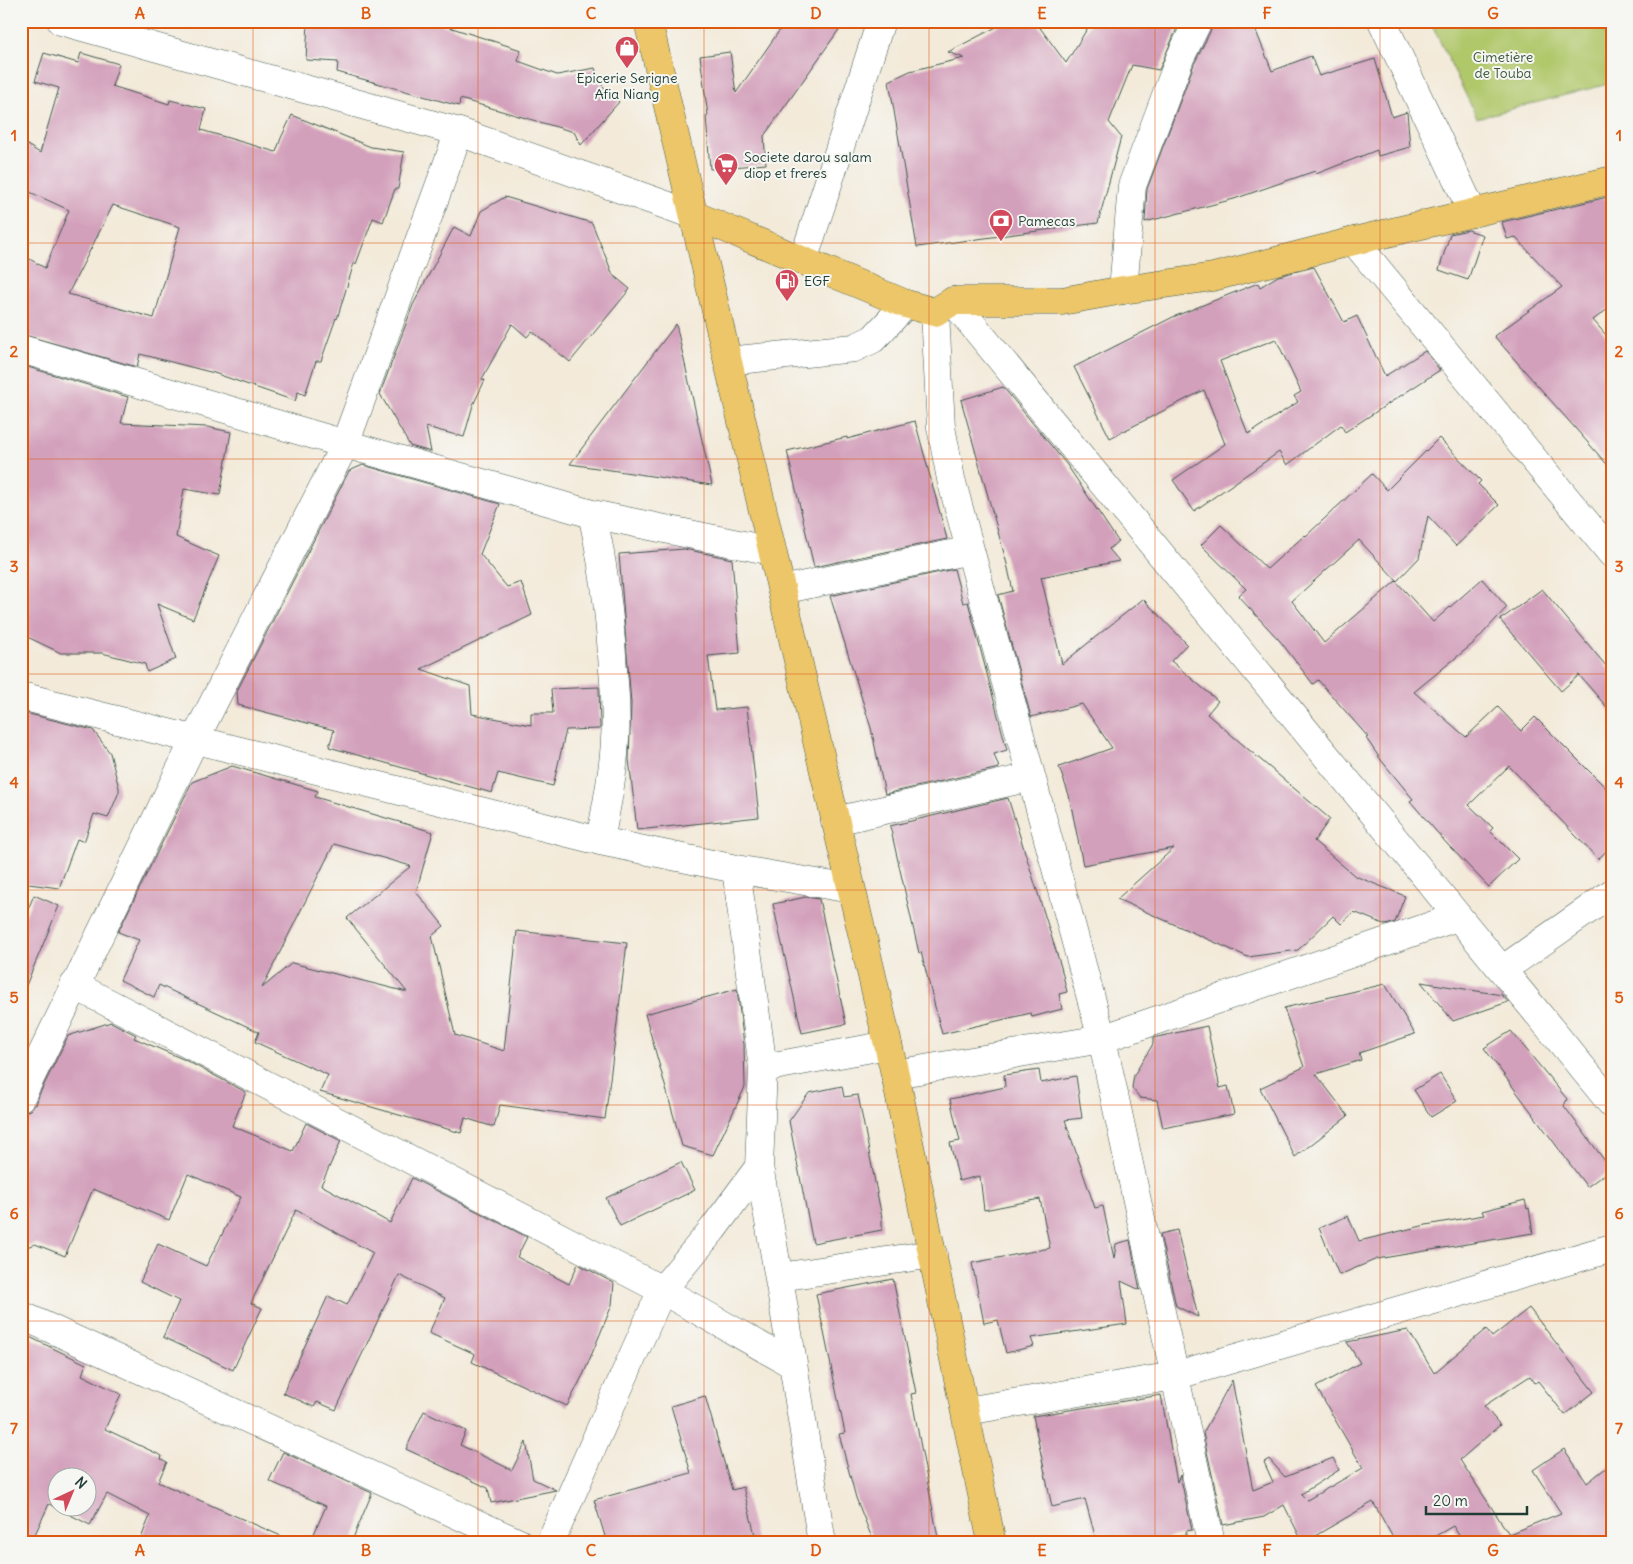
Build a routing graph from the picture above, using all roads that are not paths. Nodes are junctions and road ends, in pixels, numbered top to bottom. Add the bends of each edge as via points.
1 (61, 21) edge
2 (648, 21) edge
3 (881, 21) edge
4 (1198, 21) edge
5 (1382, 21) edge
6 (459, 132) junction
7 (1612, 180) edge
8 (1472, 213) junction
9 (694, 215) junction
10 (1354, 241) junction
11 (803, 261) junction
12 (1123, 290) junction
13 (906, 304) junction
14 (944, 307) junction
15 (21, 349) edge
16 (728, 361) junction
17 (346, 444) junction
18 (592, 514) junction
19 (970, 550) junction
20 (772, 551) junction
21 (1612, 554) edge
22 (782, 590) junction
23 (21, 696) edge
24 (195, 739) junction
25 (1031, 776) junction
26 (835, 821) junction
27 (600, 841) junction
28 (736, 869) junction
29 (851, 889) junction
30 (1612, 893) edge
31 (1458, 917) junction
32 (1502, 970) junction
33 (74, 986) junction
34 (1102, 1039) junction
35 (888, 1045) junction
36 (763, 1068) junction
37 (895, 1074) junction
38 (21, 1097) edge
39 (1612, 1104) edge
40 (759, 1167) junction
41 (1612, 1248) edge
42 (934, 1254) junction
43 (780, 1277) junction
44 (662, 1290) junction
45 (21, 1315) edge
46 (792, 1364) junction
47 (1174, 1376) junction
48 (966, 1411) junction
49 (519, 1543) edge
50 (550, 1543) edge
51 (822, 1543) edge
52 (992, 1543) edge
53 (1211, 1543) edge

1 - 6 street
2 - 9 main road
3 - 11 street
4 - 12 street via 1180,58 1132,186
5 - 8 street
6 - 9 street
6 - 17 street
7 - 8 main road
8 - 10 main road
9 - 11 main road
9 - 16 main road
10 - 12 main road via 1213,277
10 - 21 street
11 - 13 main road
12 - 14 main road via 1062,301
13 - 14 main road
13 - 16 street via 873,339 854,348
14 - 19 street via 942,427 951,479
14 - 31 street
15 - 17 street
16 - 20 main road
17 - 18 street
17 - 24 street
18 - 20 street
18 - 27 street via 601,550 611,636 615,720 610,785
19 - 22 street
19 - 25 street
20 - 22 main road
22 - 26 main road
23 - 24 street
24 - 27 street
24 - 33 street
25 - 26 street
25 - 34 street
26 - 29 main road
27 - 28 street
28 - 29 street
28 - 36 street
29 - 35 main road
30 - 32 street
31 - 32 street
31 - 34 street
32 - 39 street
33 - 38 street
33 - 44 street
34 - 37 street
34 - 47 street
35 - 36 street
35 - 37 main road
36 - 40 street
37 - 42 main road
40 - 43 street
40 - 44 street
41 - 47 street
42 - 43 street
42 - 48 main road
43 - 46 street
44 - 46 street
44 - 50 street
45 - 49 street
46 - 51 street
47 - 48 street
47 - 53 street
48 - 52 main road

